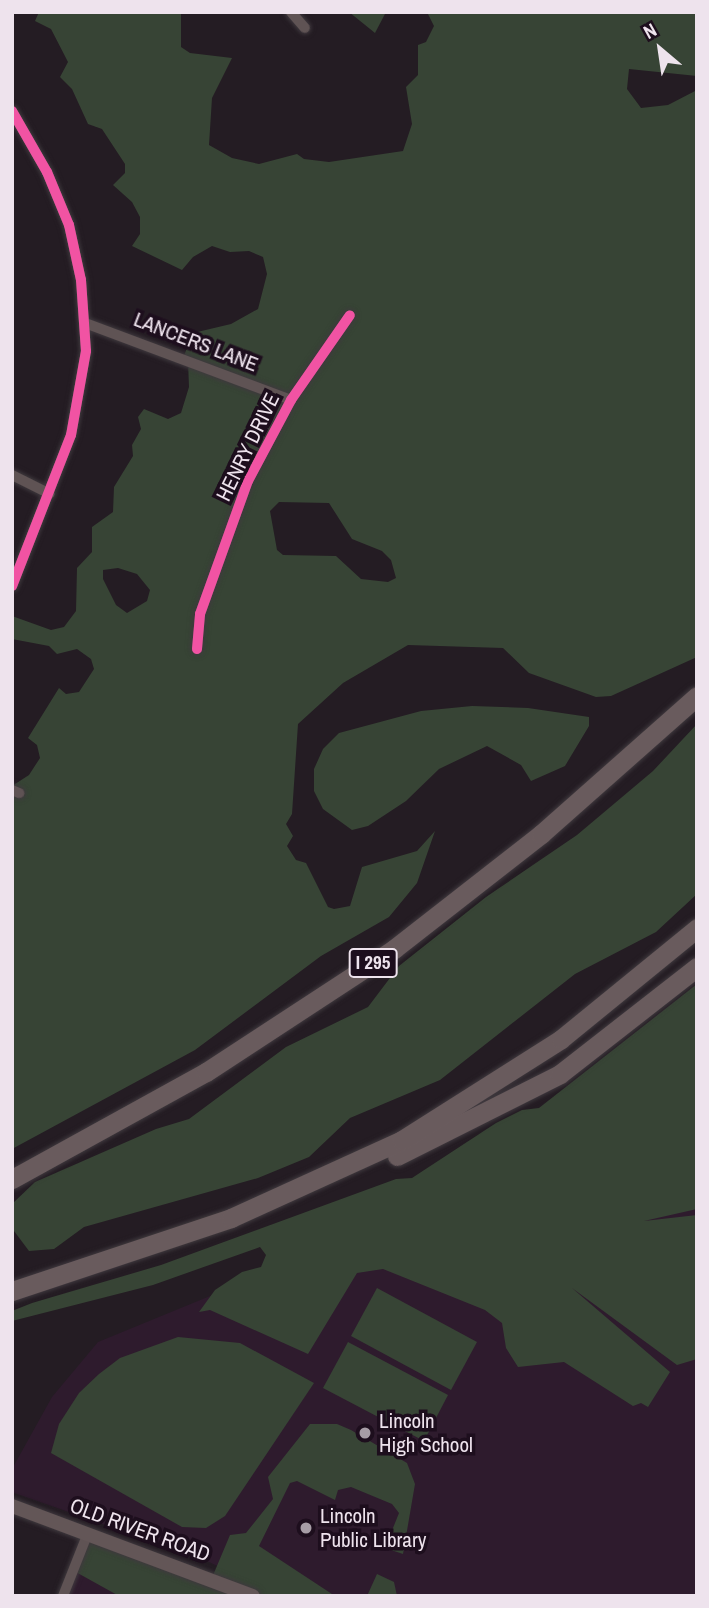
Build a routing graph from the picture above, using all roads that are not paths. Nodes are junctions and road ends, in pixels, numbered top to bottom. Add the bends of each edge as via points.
1 (291, 12) edge
2 (305, 28) dead end
3 (12, 111) edge
4 (350, 315) dead end
5 (85, 323) junction
6 (291, 400) junction
7 (12, 475) edge
8 (50, 494) junction
9 (12, 586) edge
10 (197, 649) dead end
11 (697, 696) edge
12 (697, 928) edge
13 (697, 967) edge
14 (12, 1179) edge
15 (231, 1218) junction
16 (12, 1291) edge
17 (12, 1506) edge
18 (88, 1533) junction
19 (62, 1596) edge
20 (253, 1596) edge

1 - 2 street
3 - 5 street via 47,172 69,225
4 - 6 street, HENRY DRIVE
5 - 6 street, LANCERS LANE
5 - 8 street via 81,397
6 - 10 street, HENRY DRIVE via 244,491 200,614
7 - 8 street
8 - 9 street
11 - 14 highway, I 295 via 541,834 384,956 206,1072
12 - 15 highway via 592,1017 467,1102 346,1168
13 - 15 highway via 597,1048 532,1089 340,1183
15 - 16 highway
17 - 18 main road, OLD RIVER ROAD
18 - 19 street
18 - 20 main road, OLD RIVER ROAD

